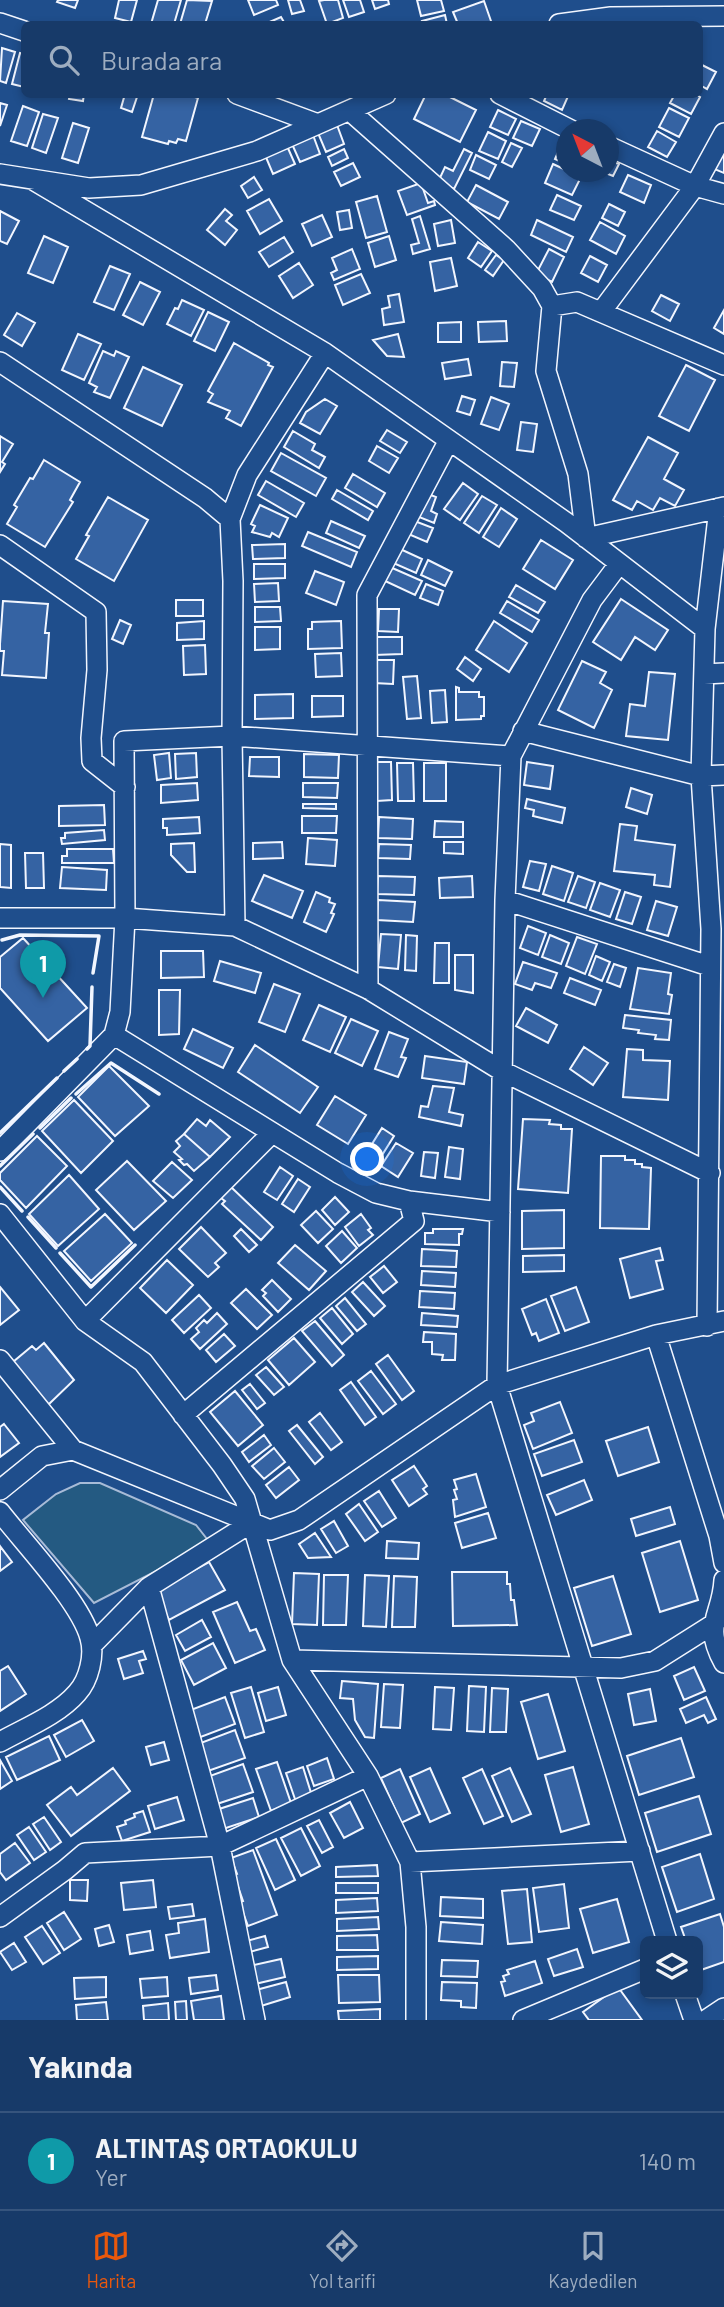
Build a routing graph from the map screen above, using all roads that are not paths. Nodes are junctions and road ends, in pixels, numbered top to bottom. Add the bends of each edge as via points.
1 (724, 16) edge
2 (581, 21) edge
3 (0, 23) edge
4 (21, 30) edge
5 (248, 98) edge
6 (378, 98) edge
7 (508, 98) edge
8 (350, 111) junction
9 (556, 122) edge
10 (318, 124) junction
11 (724, 133) edge
12 (619, 151) edge
13 (0, 174) edge
14 (36, 181) junction
15 (695, 186) junction
16 (724, 194) edge
17 (552, 306) junction
18 (601, 312) junction
19 (325, 353) junction
20 (0, 362) edge
21 (724, 365) edge
22 (449, 440) junction
23 (722, 508) edge
24 (230, 519) junction
25 (586, 538) junction
26 (0, 545) edge
27 (619, 564) junction
28 (705, 628) junction
29 (724, 673) edge
30 (704, 674) junction
31 (523, 731) junction
32 (232, 736) junction
33 (368, 746) junction
34 (511, 757) junction
35 (724, 775) edge
36 (701, 776) junction
37 (125, 787) junction
38 (505, 900) junction
39 (0, 918) edge
40 (125, 918) junction
41 (235, 926) junction
42 (717, 929) edge
43 (709, 966) junction
44 (368, 989) junction
45 (114, 1035) junction
46 (502, 1071) junction
47 (272, 1133) junction
48 (0, 1151) edge
49 (710, 1174) junction
50 (408, 1201) junction
51 (499, 1212) junction
52 (0, 1214) edge
53 (85, 1321) junction
54 (716, 1323) edge
55 (656, 1335) junction
56 (0, 1360) edge
57 (497, 1385) junction
58 (183, 1415) junction
59 (73, 1450) junction
60 (0, 1490) edge
61 (0, 1512) edge
62 (251, 1522) junction
63 (724, 1563) edge
64 (724, 1580) edge
65 (149, 1587) junction
66 (718, 1620) edge
67 (92, 1645) junction
68 (292, 1660) junction
69 (724, 1663) edge
70 (583, 1668) junction
71 (0, 1742) edge
72 (368, 1776) junction
73 (219, 1846) junction
74 (640, 1851) junction
75 (411, 1862) junction
76 (0, 1917) edge
77 (666, 1936) edge
78 (640, 1971) edge
79 (687, 1999) edge
80 (724, 2008) edge
81 (255, 2020) edge
82 (416, 2020) edge
83 (523, 2020) edge
84 (694, 2020) edge
85 (706, 2020) edge

1 - 2 street
3 - 4 street
5 - 10 street
6 - 8 street
7 - 9 street
8 - 10 street
8 - 17 street via 506,249 542,288
10 - 14 street via 257,151 141,185 89,188
11 - 15 street
12 - 15 street
13 - 14 street
14 - 19 street
15 - 16 street
15 - 18 street
17 - 18 street via 577,302
17 - 25 street via 546,371 578,474
18 - 21 street
19 - 22 street
19 - 24 street via 247,475
20 - 24 street
22 - 25 street
22 - 33 street via 367,595
23 - 25 street
23 - 28 street
24 - 32 street
25 - 27 street
26 - 37 street via 96,612 92,761
27 - 28 street
27 - 31 street via 592,600
28 - 30 street
29 - 30 street
30 - 36 street
31 - 34 street
31 - 36 street
32 - 33 street
32 - 37 street via 124,741
32 - 41 street
33 - 34 street
33 - 44 street
34 - 38 street
35 - 36 street
36 - 42 street
37 - 40 street
38 - 43 street
38 - 46 street
39 - 40 street
40 - 41 street
40 - 45 street via 120,1012
41 - 44 street
42 - 43 street
43 - 49 street
44 - 46 street
45 - 47 street
45 - 48 street
46 - 49 street
46 - 51 street
47 - 50 street via 376,1193
47 - 53 street
49 - 54 street
50 - 51 street
50 - 58 street via 414,1221
51 - 57 street
52 - 53 street
53 - 58 street via 143,1362
54 - 55 street
55 - 57 street
55 - 63 street
56 - 59 street
57 - 62 street via 299,1520 270,1530
57 - 70 street
58 - 62 street via 245,1499
59 - 60 street via 42,1455
59 - 62 street
61 - 67 street via 78,1610
62 - 65 street
62 - 68 street
64 - 66 street
65 - 67 street
65 - 73 street
66 - 69 street via 719,1653
66 - 70 street via 655,1661 621,1668
67 - 71 street via 88,1677 77,1694
68 - 70 street
68 - 72 street
70 - 74 street
72 - 73 street
72 - 75 street
73 - 76 street via 85,1853
73 - 81 street
74 - 75 street
74 - 77 street
75 - 82 street
78 - 83 street
79 - 84 street
80 - 85 street

